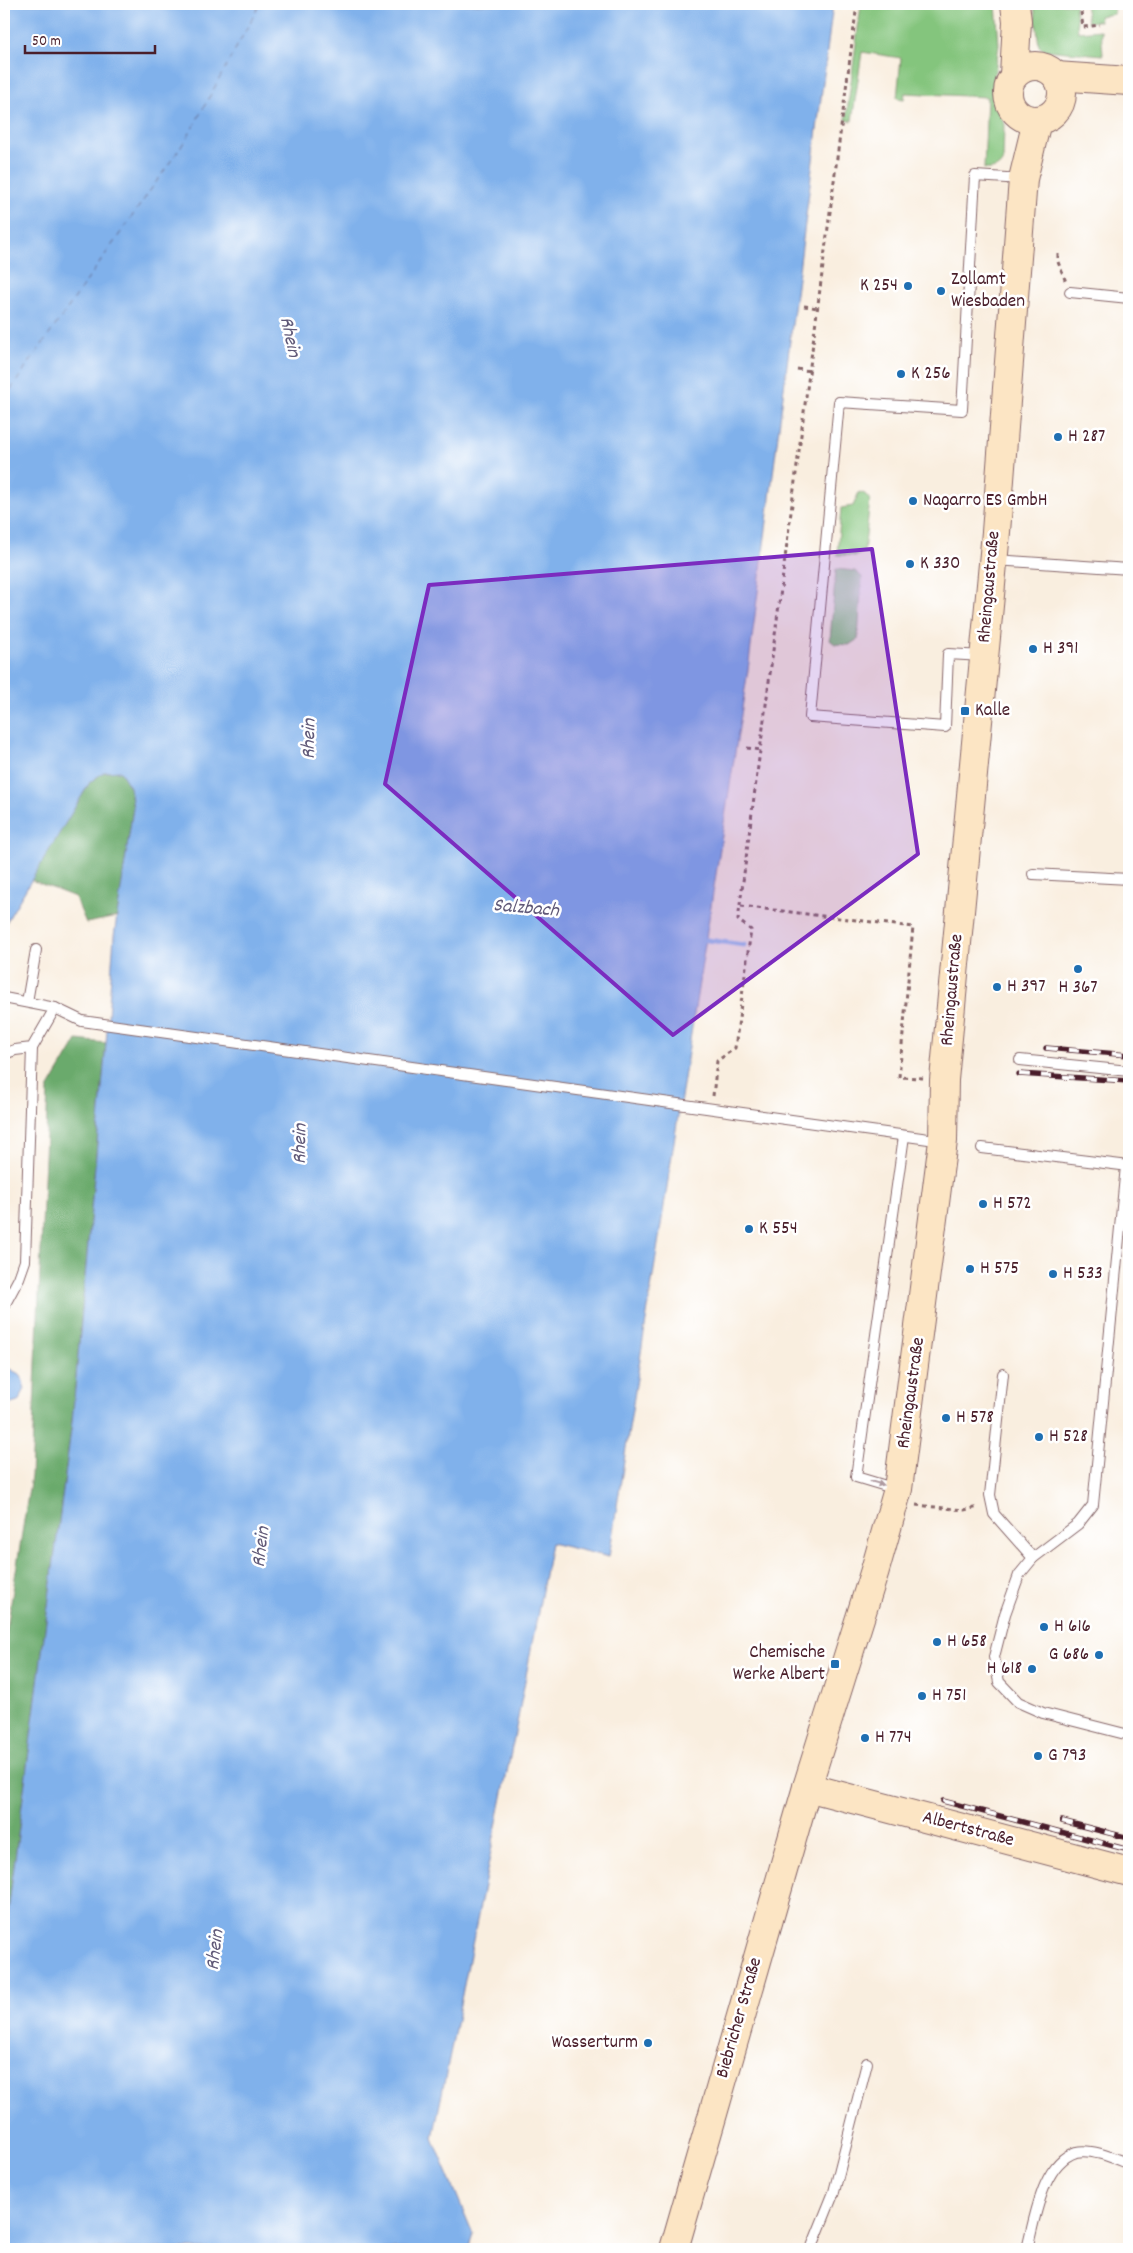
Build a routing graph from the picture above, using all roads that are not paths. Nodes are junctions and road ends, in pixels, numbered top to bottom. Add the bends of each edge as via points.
1 (1016, 12) edge
2 (1042, 79) junction
3 (1121, 81) edge
4 (1027, 118) junction
5 (1023, 179) junction
6 (1070, 292) road end
7 (1129, 298) edge
8 (993, 560) junction
9 (1129, 569) edge
10 (984, 656) junction
11 (1033, 874) dead end
12 (1129, 878) edge
13 (36, 950) dead end
14 (4, 998) edge
15 (27, 1002) junction
16 (55, 1008) junction
17 (32, 1048) junction
18 (4, 1054) edge
19 (1020, 1060) dead end
20 (1129, 1071) edge
21 (904, 1136) junction
22 (943, 1141) junction
23 (982, 1148) dead end
24 (1128, 1166) edge
25 (4, 1306) edge
26 (1003, 1374) dead end
27 (906, 1497) junction
28 (1033, 1558) junction
29 (1129, 1735) edge
30 (807, 1787) junction
31 (1129, 1872) edge
32 (867, 2063) dead end
33 (1129, 2164) edge
34 (674, 2249) edge
35 (811, 2249) edge
36 (1027, 2249) edge

1 - 2 street, Rheingaustraße
2 - 3 street
2 - 4 street via 1055,112 1048,118
2 - 4 street, Rheingaustraße via 1008,89 1010,106
4 - 5 street, Rheingaustraße
5 - 8 street, Rheingaustraße
5 - 10 lane via 975,176 962,410 840,402 810,717 945,727 948,654
6 - 7 lane
8 - 9 lane
8 - 10 street, Rheingaustraße
10 - 22 street, Rheingaustraße via 944,1080
11 - 12 lane
13 - 15 lane
14 - 15 lane
15 - 16 lane
16 - 17 lane
16 - 21 lane via 82,1021
17 - 18 lane
17 - 25 lane via 25,1261
19 - 20 lane
21 - 22 lane
21 -> 27 lane via 856,1477
22 - 27 street, Rheingaustraße
23 - 24 lane
24 - 28 lane via 1093,1505 1078,1524
26 - 28 lane via 990,1495 994,1514
27 - 30 street, Rheingaustraße via 875,1570
28 - 29 lane via 1019,1575 1005,1614 994,1657 999,1682 1018,1702 1043,1713
30 - 31 street, Albertstraße
30 - 34 street, Biebricher Straße
32 - 35 lane via 834,2192
33 - 36 lane via 1101,2154 1077,2152 1058,2165 1046,2179

